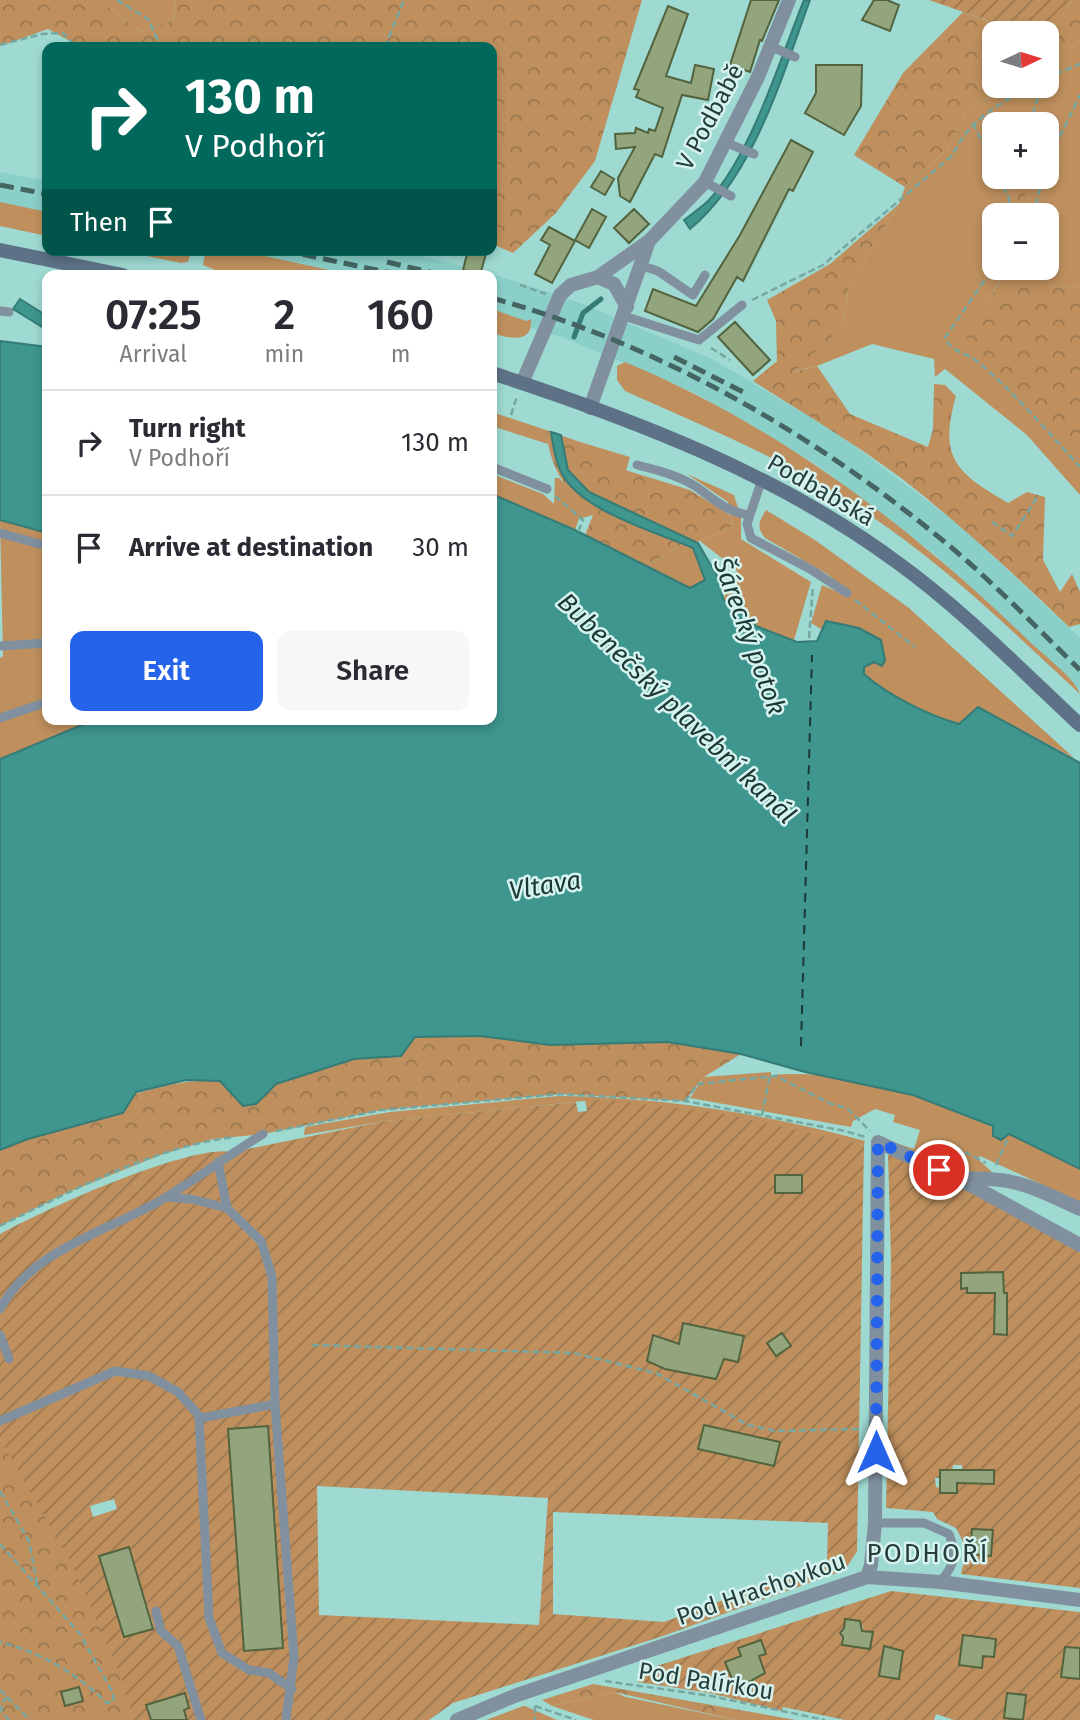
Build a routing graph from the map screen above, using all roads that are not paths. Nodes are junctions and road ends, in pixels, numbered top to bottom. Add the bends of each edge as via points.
1 (789, 0) edge
2 (775, 49) junction
3 (795, 57) dead end
4 (731, 144) junction
5 (754, 154) dead end
6 (709, 184) junction
7 (731, 196) dead end
8 (649, 241) junction
9 (0, 250) edge
10 (644, 267) junction
11 (98, 270) edge
12 (705, 275) dead end
13 (598, 277) junction
14 (742, 305) road end
15 (626, 312) junction
16 (497, 375) edge
17 (522, 383) junction
18 (590, 408) junction
19 (637, 465) dead end
20 (497, 469) edge
21 (762, 479) junction
22 (547, 489) road end
23 (749, 515) junction
24 (0, 533) edge
25 (42, 545) edge
26 (847, 593) road end
27 (42, 643) edge
28 (0, 646) edge
29 (42, 704) edge
30 (0, 718) edge
31 (1080, 725) edge
32 (263, 1134) road end
33 (218, 1162) junction
34 (959, 1179) junction
35 (166, 1197) junction
36 (228, 1208) junction
37 (1080, 1209) edge
38 (1080, 1245) edge
39 (0, 1309) edge
40 (0, 1335) edge
41 (9, 1359) dead end
42 (275, 1404) junction
43 (199, 1416) junction
44 (0, 1421) edge
45 (875, 1523) junction
46 (867, 1577) junction
47 (940, 1582) junction
48 (1080, 1600) edge
49 (156, 1611) dead end
50 (292, 1689) junction
51 (201, 1720) edge
52 (286, 1720) edge
53 (457, 1720) edge

1 - 2 street, V Podbabě
2 - 3 lane
2 - 4 street, V Podbabě
4 - 5 lane
4 - 6 street, V Podbabě
6 - 7 lane
6 - 8 street, V Podbabě
8 - 10 street, V Podbabě
8 - 13 street, V Podbabě
9 - 11 main road
10 - 12 lane via 693,295
10 - 15 street, V Podbabě
13 - 15 street via 614,284
13 - 17 street, V Podbabě via 571,285 560,295
14 - 15 lane via 699,340
15 - 18 street, V Podbabě
16 - 17 main road, Podbabská
17 - 18 main road, Podbabská
18 - 21 main road, Podbabská
19 - 23 lane via 667,472 733,512
20 - 22 lane
21 - 23 lane
21 - 31 main road, Podbabská via 898,562
23 - 26 lane via 751,538
24 - 25 lane
27 - 28 lane
29 - 30 lane
32 - 33 lane
33 - 35 lane
33 - 36 lane
34 - 37 street via 1027,1184
34 - 38 street
34 - 45 street, Pod Hrachovkou via 878,1142
35 - 36 lane
35 - 39 lane via 50,1256 12,1287
36 - 42 lane via 261,1241 272,1276
40 - 41 lane
42 - 43 lane
42 - 50 lane via 294,1657
43 - 44 lane via 178,1392 149,1376 115,1371
43 - 50 lane via 209,1619 222,1653 249,1670 269,1672
45 - 46 street, Pod Hrachovkou
45 - 47 lane via 924,1523 949,1534 953,1568
46 - 47 street
46 - 53 street, Pod Hrachovkou via 582,1672
47 - 48 street
49 - 51 lane via 161,1631 178,1646
50 - 52 lane

